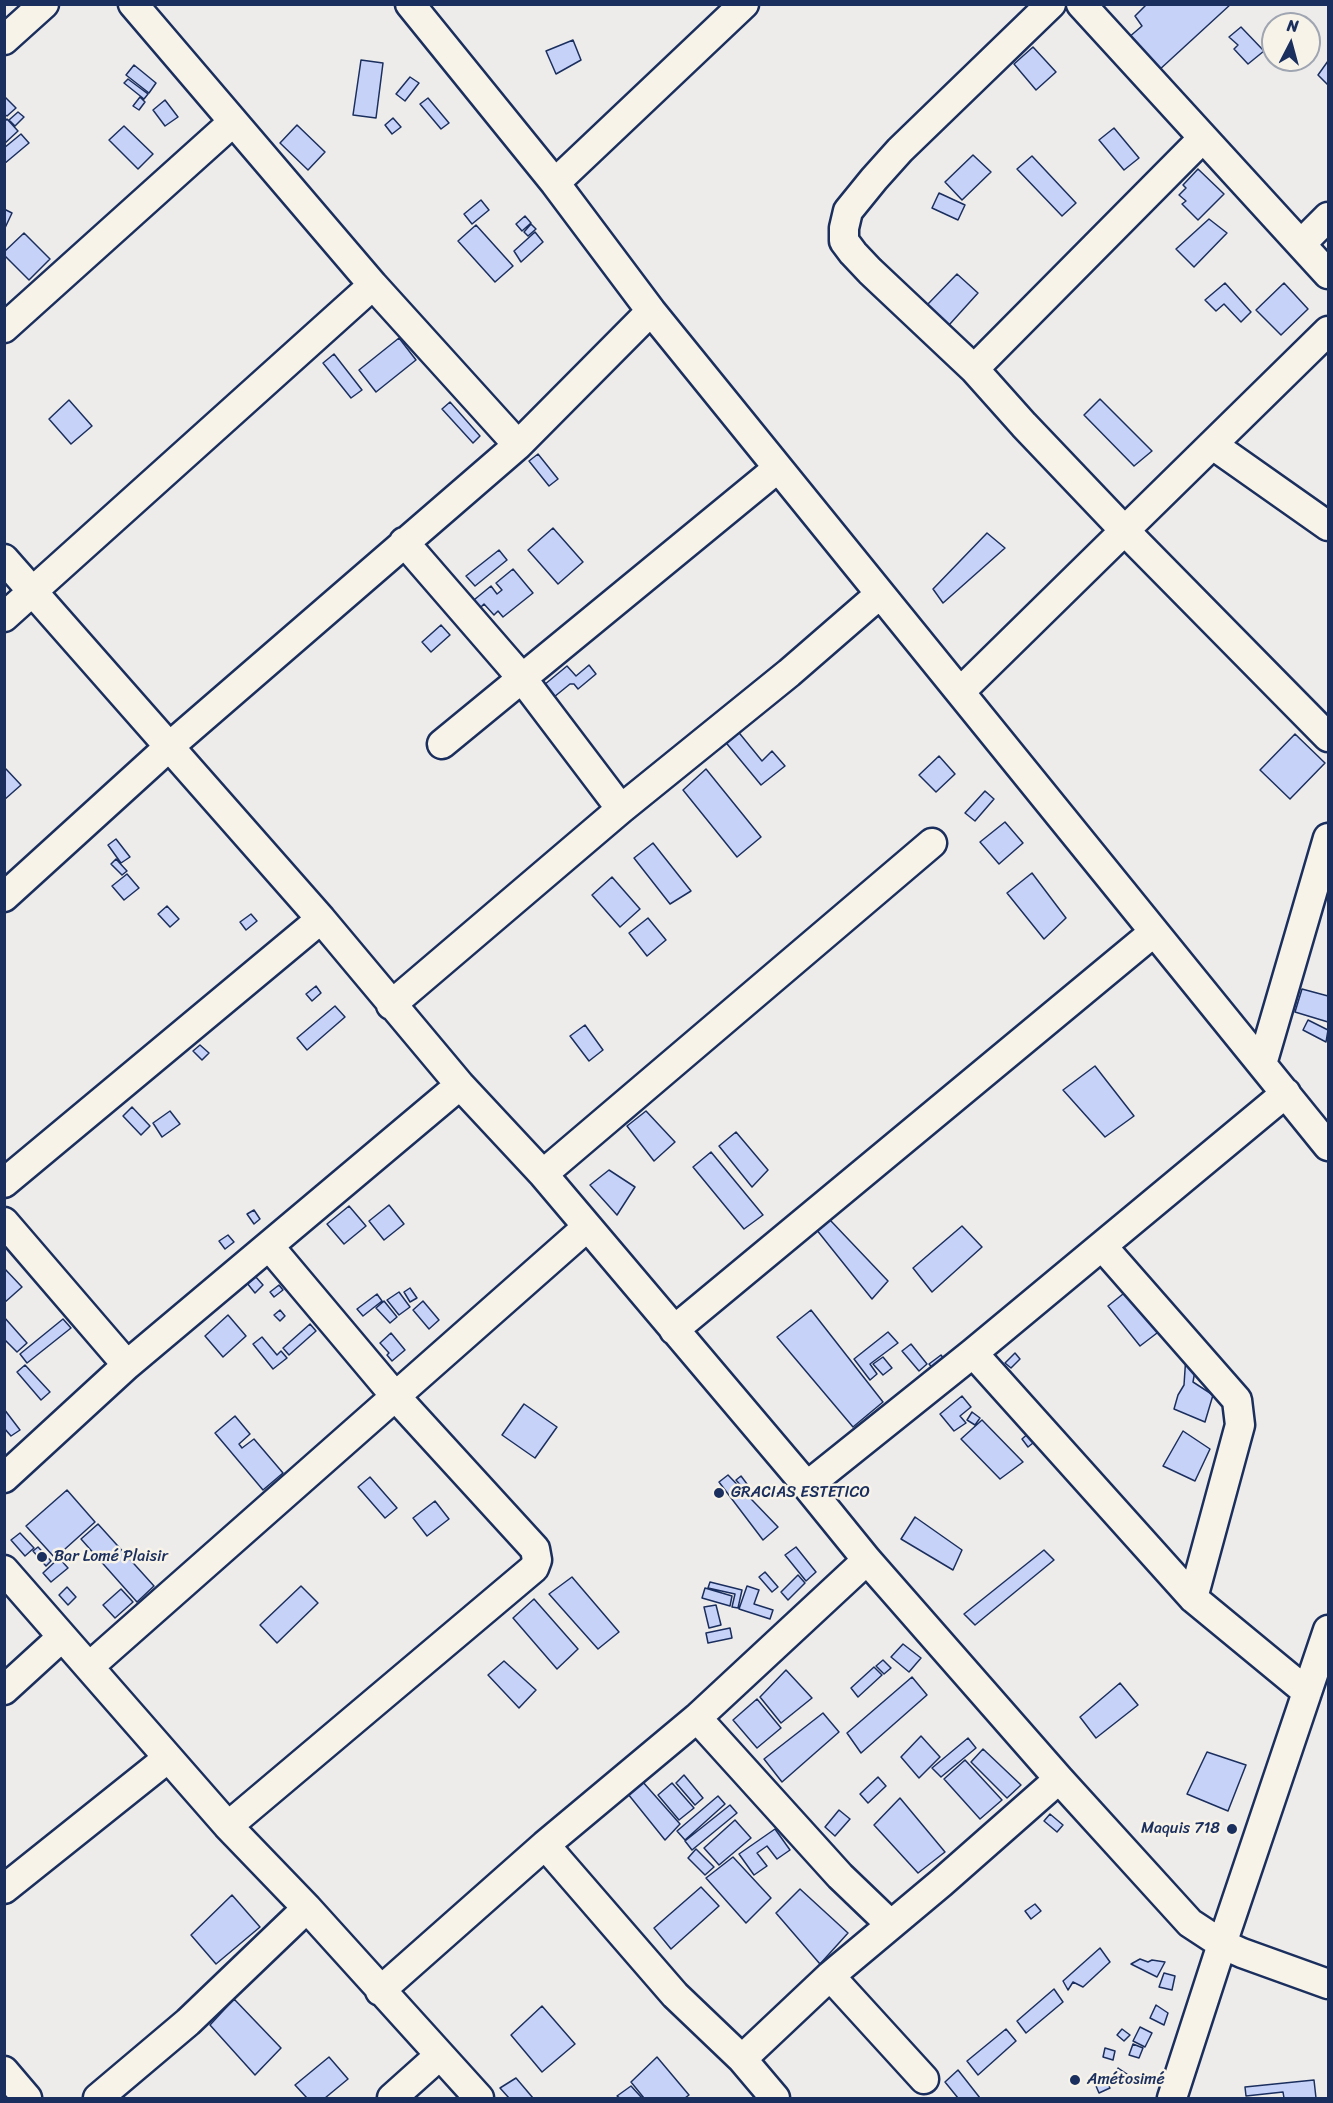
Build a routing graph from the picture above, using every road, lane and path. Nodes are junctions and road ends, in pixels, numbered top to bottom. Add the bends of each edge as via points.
1 (44, 4) edge
2 (133, 4) edge
3 (410, 4) edge
4 (744, 4) edge
5 (1051, 4) edge
6 (1081, 4) edge
7 (4, 40) edge
8 (233, 122) junction
9 (1203, 138) junction
10 (555, 183) junction
11 (1329, 217) edge
12 (1301, 244) junction
13 (1329, 274) edge
14 (373, 285) junction
15 (651, 311) junction
16 (4, 328) edge
17 (1329, 332) edge
18 (974, 369) junction
19 (518, 445) junction
20 (1213, 445) junction
21 (778, 468) junction
22 (1329, 526) edge
23 (1125, 531) junction
24 (404, 542) junction
25 (4, 559) edge
26 (33, 592) junction
27 (880, 594) junction
28 (4, 617) edge
29 (521, 677) junction
30 (960, 692) junction
31 (1329, 737) edge
32 (442, 744) dead end
33 (170, 746) junction
34 (621, 809) junction
35 (1329, 838) edge
36 (932, 843) dead end
37 (4, 897) edge
38 (321, 919) junction
39 (1154, 932) junction
40 (391, 1005) junction
41 (1262, 1064) junction
42 (460, 1085) junction
43 (1286, 1094) junction
44 (1329, 1146) edge
45 (543, 1174) junction
46 (4, 1183) edge
47 (4, 1222) edge
48 (586, 1228) junction
49 (269, 1246) junction
50 (1102, 1246) junction
51 (674, 1330) junction
52 (973, 1353) junction
53 (127, 1365) junction
54 (396, 1397) junction
55 (4, 1478) edge
56 (807, 1486) junction
57 (867, 1560) junction
58 (4, 1570) edge
59 (1193, 1599) junction
60 (1329, 1630) edge
61 (62, 1637) junction
62 (90, 1666) junction
63 (4, 1690) edge
64 (1307, 1692) junction
65 (697, 1718) junction
66 (168, 1758) junction
67 (1059, 1779) junction
68 (228, 1826) junction
69 (544, 1845) junction
70 (4, 1889) edge
71 (307, 1908) junction
72 (890, 1924) junction
73 (1222, 1944) junction
74 (830, 1976) junction
75 (1329, 1984) edge
76 (380, 1991) junction
77 (440, 2055) junction
78 (742, 2059) junction
79 (4, 2071) edge
80 (924, 2079) dead end
81 (27, 2098) edge
82 (98, 2098) edge
83 (392, 2098) edge
84 (478, 2098) edge
85 (775, 2098) edge
86 (1173, 2098) edge

1 - 7 street
2 - 8 street
3 - 10 street
4 - 10 street
5 - 18 street via 900,150 848,211 844,228 844,241 853,254
6 - 9 street
8 - 14 street
8 - 16 street
9 - 12 street
9 - 18 street
10 - 15 street
11 - 12 street
12 - 13 street
14 - 19 street
14 - 26 street
15 - 19 street
15 - 21 street
17 - 20 street
18 - 23 street
19 - 24 street
20 - 22 street
20 - 23 street
21 - 27 street
21 - 29 street
23 - 30 street
23 - 31 street
24 - 29 street
24 - 33 street
25 - 26 street
26 - 28 street
26 - 33 street
27 - 30 street
27 - 34 street
29 - 32 street
29 - 34 street
30 - 39 street
33 - 37 street
33 - 38 street
34 - 40 street
35 - 41 street
36 - 45 street
38 - 40 street
38 - 46 street
39 - 41 street
39 - 51 street
40 - 42 street
41 - 43 street
42 - 45 street
42 - 49 street
43 - 44 street
43 - 50 street
45 - 48 street
47 - 53 street
48 - 51 street
48 - 54 street
49 - 53 street
49 - 54 street
50 - 52 street
50 - 59 street via 1237,1400 1239,1425
51 - 56 street
52 - 56 street
52 - 59 street
53 - 55 street
54 - 62 street
54 - 68 street via 535,1549 534,1568
56 - 57 street
57 - 65 street
57 - 67 street
58 - 61 street
59 - 64 street
60 - 64 street
61 - 62 street
61 - 63 street
62 - 66 street
64 - 73 street
65 - 69 street
65 - 72 street via 840,1876
66 - 68 street
66 - 70 street
67 - 72 street
67 - 73 street via 1190,1923
68 - 71 street
69 - 76 street
69 - 78 street via 675,1995
71 - 76 street
71 - 82 street via 188,2022
72 - 74 street
73 - 75 street
73 - 86 street
74 - 78 street
74 - 80 street
76 - 77 street
77 - 83 street
77 - 84 street
78 - 85 street
79 - 81 street

